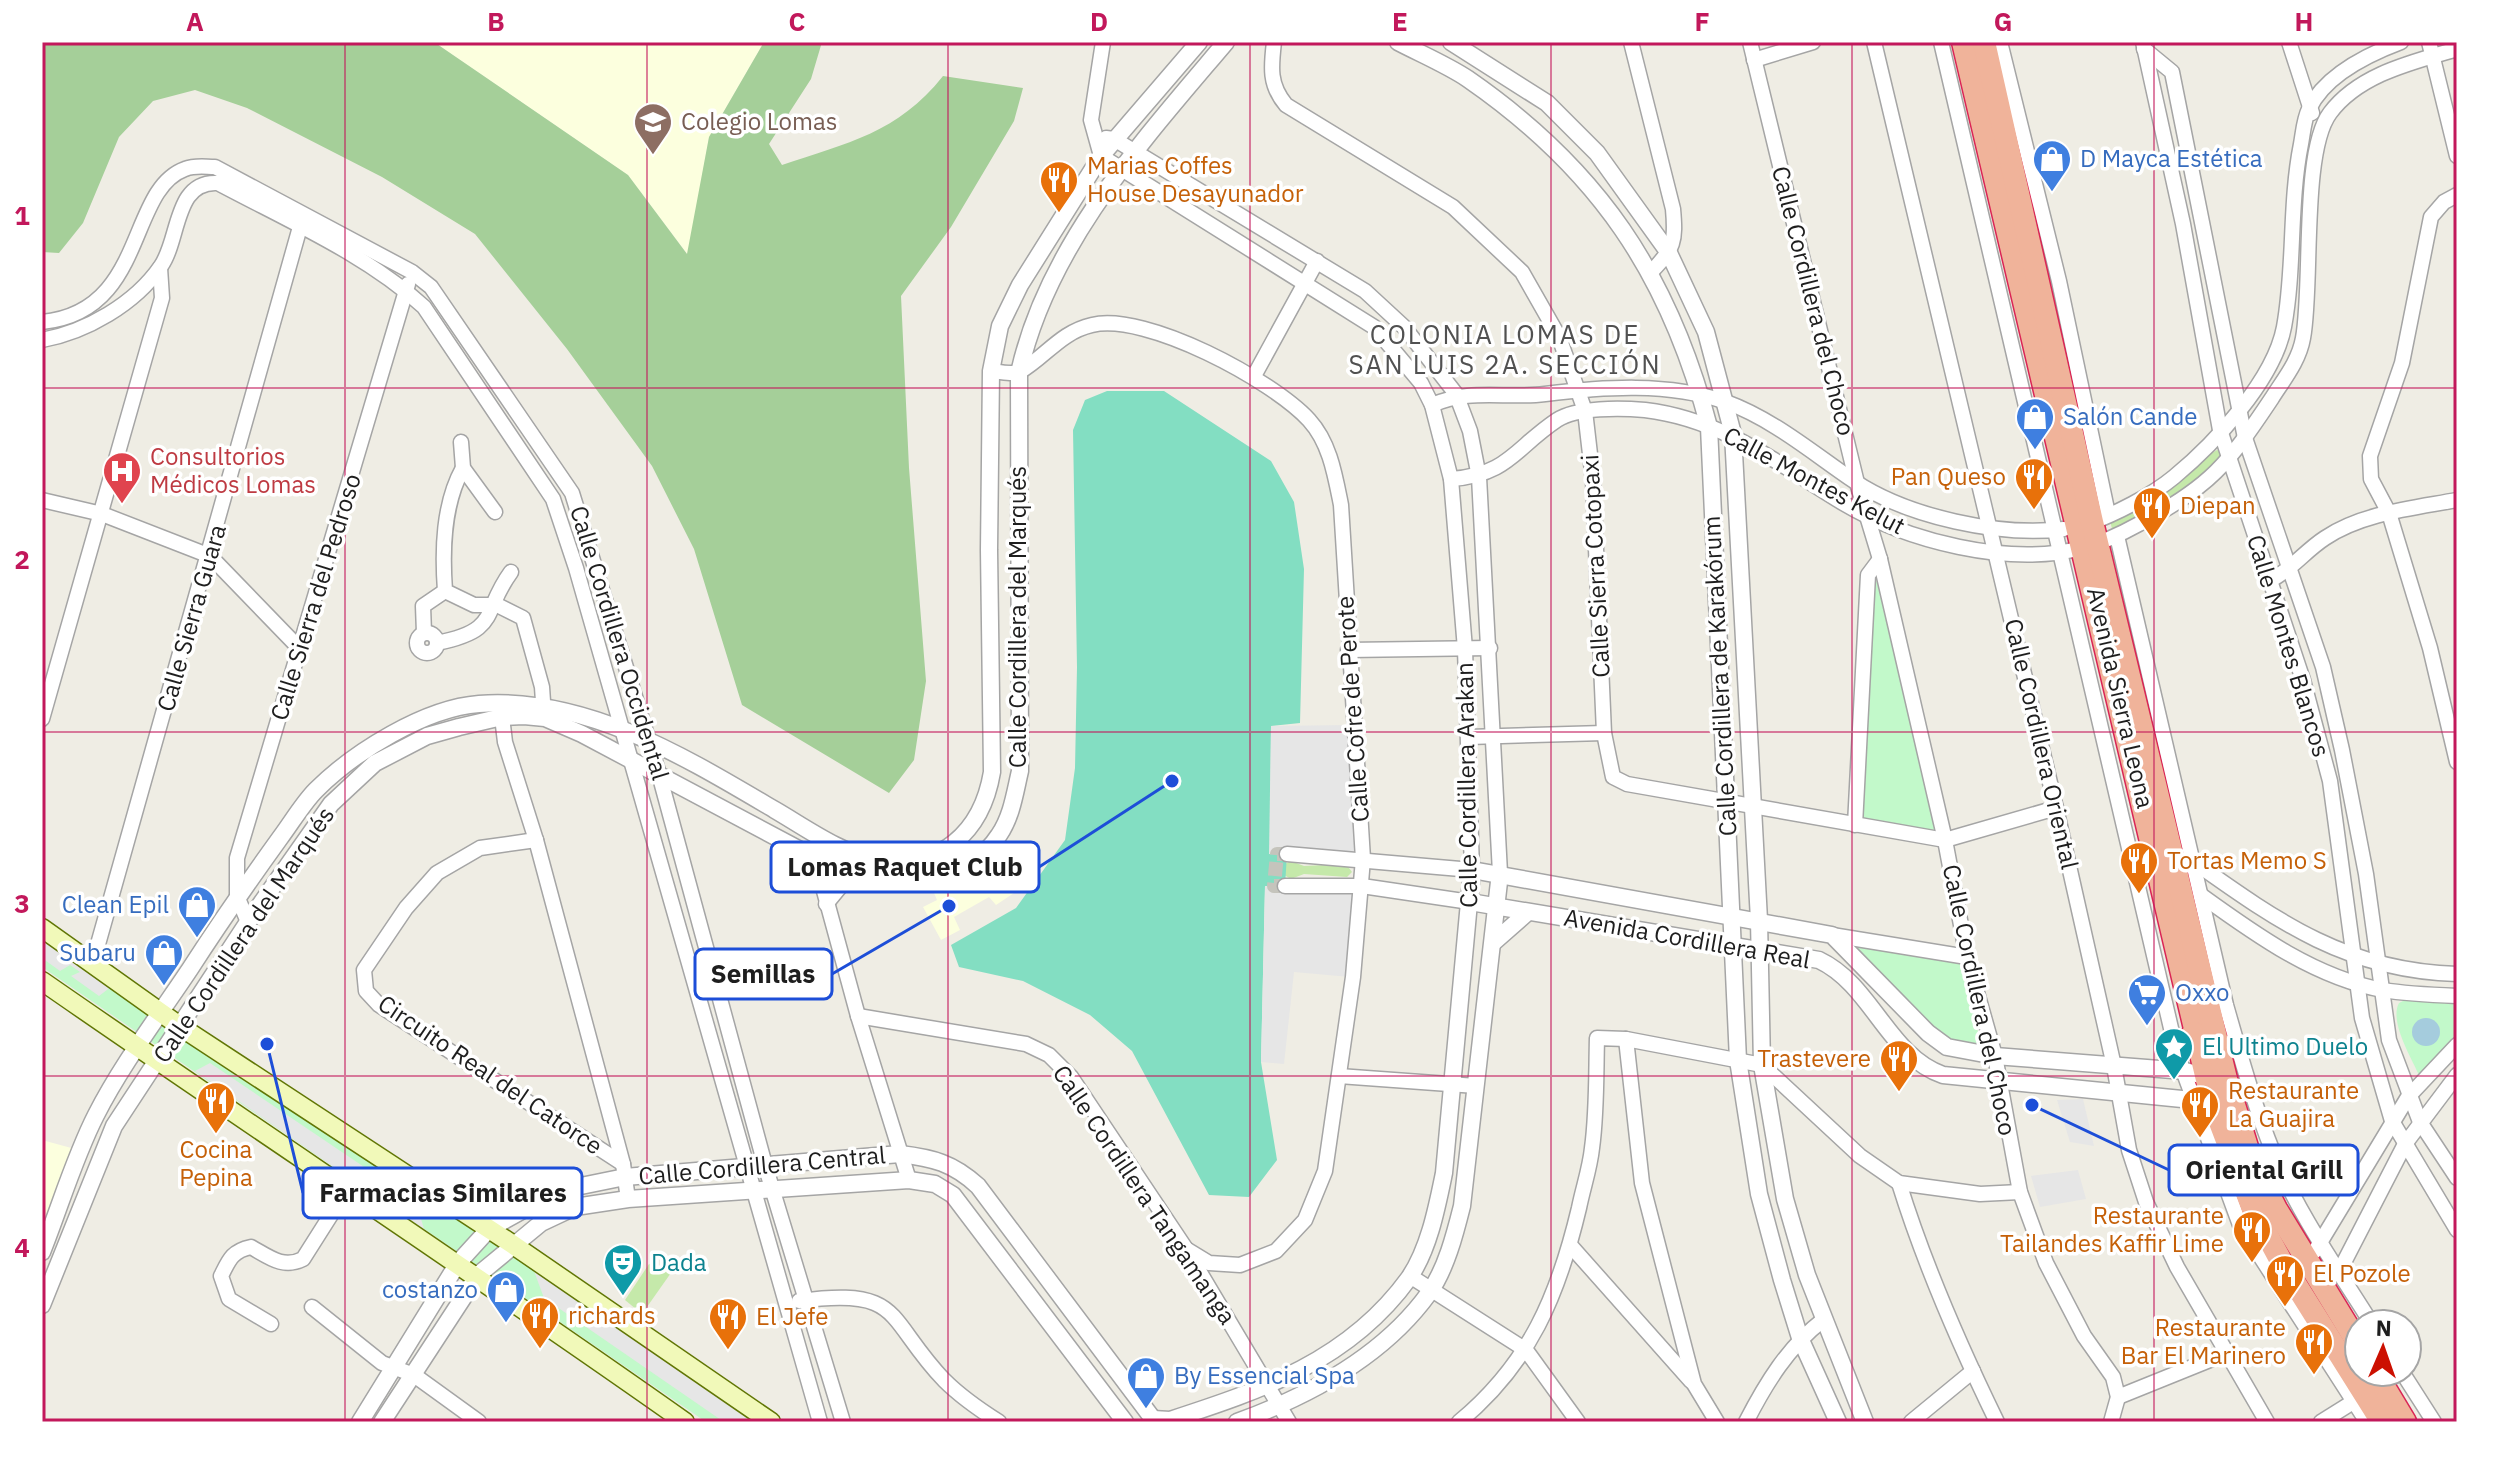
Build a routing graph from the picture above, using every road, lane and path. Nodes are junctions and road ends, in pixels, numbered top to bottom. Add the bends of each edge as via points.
1 (1103, 42) edge
2 (1199, 42) edge
3 (1226, 42) edge
4 (1274, 42) edge
5 (1398, 42) edge
6 (1451, 42) edge
7 (1631, 42) edge
8 (1750, 42) edge
9 (1813, 42) edge
10 (1874, 42) edge
11 (1941, 42) edge
12 (1963, 42) edge
13 (1984, 42) edge
14 (2000, 42) edge
15 (2289, 42) edge
16 (2401, 42) edge
17 (2143, 45) edge
18 (2457, 45) edge
19 (2431, 49) edge
20 (1754, 60) junction
21 (2308, 110) junction
22 (2323, 124) junction
23 (1106, 138) junction
24 (1133, 151) junction
25 (1101, 156) junction
26 (2457, 156) edge
27 (1119, 168) junction
28 (2457, 195) edge
29 (300, 227) junction
30 (1669, 253) junction
31 (1317, 261) junction
32 (160, 268) junction
33 (1652, 271) junction
34 (412, 272) junction
35 (1307, 282) junction
36 (406, 291) junction
37 (42, 322) edge
38 (42, 340) edge
39 (2048, 364) junction
40 (991, 371) junction
41 (1019, 373) junction
42 (1254, 376) junction
43 (1578, 388) junction
44 (1456, 394) junction
45 (1701, 396) junction
46 (1727, 402) junction
47 (1432, 405) junction
48 (2239, 409) junction
49 (1585, 411) junction
50 (1709, 427) junction
51 (2220, 430) junction
52 (1733, 434) junction
53 (2245, 438) junction
54 (461, 442) dead end
55 (2228, 461) junction
56 (463, 468) junction
57 (1479, 477) junction
58 (1451, 479) junction
59 (1857, 483) junction
60 (572, 493) junction
61 (553, 499) junction
62 (42, 500) edge
63 (2457, 500) edge
64 (495, 512) dead end
65 (2389, 513) junction
66 (102, 514) junction
67 (1870, 517) junction
68 (1990, 526) junction
69 (2055, 530) junction
70 (2096, 532) junction
71 (989, 550) junction
72 (1017, 551) junction
73 (1996, 552) junction
74 (2058, 552) junction
75 (210, 556) junction
76 (1880, 559) junction
77 (2291, 570) junction
78 (511, 572) dead end
79 (2271, 580) junction
80 (445, 591) junction
81 (497, 605) junction
82 (1490, 648) junction
83 (1465, 649) junction
84 (301, 650) junction
85 (1348, 650) junction
86 (544, 711) junction
87 (502, 717) junction
88 (42, 719) edge
89 (623, 730) junction
90 (1604, 733) junction
91 (1493, 736) junction
92 (1469, 737) junction
93 (649, 742) junction
94 (631, 760) junction
95 (2457, 762) edge
96 (659, 774) junction
97 (715, 775) junction
98 (700, 796) junction
99 (1727, 803) junction
100 (1753, 806) junction
101 (2056, 808) junction
102 (1855, 825) junction
103 (536, 840) junction
104 (1945, 840) junction
105 (951, 844) junction
106 (1287, 854) dead end
107 (815, 858) junction
108 (1363, 859) junction
109 (2194, 862) junction
110 (965, 866) junction
111 (1472, 870) junction
112 (1500, 873) junction
113 (849, 876) junction
114 (1285, 886) dead end
115 (1362, 886) junction
116 (237, 896) junction
117 (2202, 896) junction
118 (1470, 902) junction
119 (826, 904) junction
120 (1498, 907) junction
121 (1528, 912) junction
122 (1730, 915) junction
123 (1759, 920) junction
124 (248, 922) junction
125 (42, 928) edge
126 (1832, 935) junction
127 (1494, 942) junction
128 (1731, 944) junction
129 (1757, 949) junction
130 (2353, 956) junction
131 (1967, 957) junction
132 (93, 962) junction
133 (2376, 965) junction
134 (2457, 974) edge
135 (42, 981) edge
136 (2358, 983) junction
137 (2380, 990) junction
138 (2457, 996) edge
139 (161, 1013) junction
140 (858, 1016) junction
141 (181, 1027) junction
142 (2194, 1033) junction
143 (1626, 1039) junction
144 (2457, 1045) edge
145 (137, 1049) junction
146 (1995, 1056) junction
147 (1738, 1060) junction
148 (158, 1063) junction
149 (1762, 1065) junction
150 (2114, 1066) junction
151 (2199, 1070) junction
152 (2457, 1075) edge
153 (1339, 1076) junction
154 (1997, 1079) junction
155 (1452, 1083) junction
156 (1476, 1086) junction
157 (2117, 1092) junction
158 (2408, 1097) junction
159 (2216, 1102) junction
160 (96, 1116) junction
161 (2392, 1121) junction
162 (2420, 1122) junction
163 (114, 1126) junction
164 (2405, 1144) junction
165 (900, 1154) junction
166 (765, 1165) junction
167 (746, 1166) junction
168 (624, 1170) junction
169 (2457, 1178) edge
170 (909, 1180) junction
171 (1899, 1183) junction
172 (348, 1188) junction
173 (774, 1188) junction
174 (753, 1189) junction
175 (2020, 1192) junction
176 (628, 1199) junction
177 (2253, 1209) junction
178 (489, 1229) junction
179 (2457, 1230) edge
180 (512, 1244) junction
181 (1570, 1245) junction
182 (1186, 1249) junction
183 (42, 1252) edge
184 (458, 1263) junction
185 (2321, 1265) junction
186 (478, 1275) junction
187 (1410, 1276) junction
188 (1431, 1291) junction
189 (43, 1300) edge
190 (808, 1300) junction
191 (786, 1303) junction
192 (312, 1307) dead end
193 (2358, 1308) edge
194 (2343, 1311) edge
195 (1823, 1320) junction
196 (271, 1324) dead end
197 (2329, 1335) junction
198 (1800, 1338) junction
199 (1526, 1350) junction
200 (2227, 1353) junction
201 (395, 1366) junction
202 (1973, 1371) junction
203 (414, 1375) junction
204 (1694, 1384) junction
205 (1268, 1388) junction
206 (2412, 1388) edge
207 (2370, 1390) edge
208 (2118, 1397) junction
209 (1279, 1407) junction
210 (1161, 1421) edge
211 (360, 1422) edge
212 (382, 1422) edge
213 (479, 1422) edge
214 (685, 1422) edge
215 (771, 1422) edge
216 (820, 1422) edge
217 (843, 1422) edge
218 (999, 1422) edge
219 (1125, 1422) edge
220 (1237, 1422) edge
221 (1289, 1422) edge
222 (1459, 1422) edge
223 (1578, 1422) edge
224 (1717, 1422) edge
225 (1746, 1422) edge
226 (1838, 1422) edge
227 (1865, 1422) edge
228 (1911, 1422) edge
229 (1997, 1422) edge
230 (2111, 1422) edge
231 (2267, 1422) edge
232 (2321, 1422) edge
233 (2367, 1422) edge
234 (2382, 1422) edge
235 (2405, 1422) edge
236 (2419, 1422) edge
237 (2434, 1422) edge

1 - 23 street via 1091,120
2 - 23 street
3 - 24 street
4 - 43 street, Calle Sierra Cotopaxi via 1274,91 1286,105 1453,207 1522,272 1559,337
5 - 33 street, Calle Cordillera de Karakórum via 1467,78 1557,150 1596,190
6 - 30 street, Calle Cordillera de Karakórum via 1547,103 1597,153
7 - 30 street via 1673,209 1676,238
8 - 20 street, Calle Cordillera del Choco
9 - 20 street
10 - 68 street, Calle Cordillera Oriental
11 - 69 street, Avenida Sierra Leona
12 - 39 highway, Avenida Sierra Leona
13 - 39 highway, Avenida Sierra Leona
14 - 70 street, Avenida Sierra Leona via 2059,281
15 - 21 street
16 - 21 street via 2337,77
17 - 48 street, Calle Montes Blancos via 2172,72
17 - 51 street, Calle Montes Blancos via 2183,224
18 - 19 street
19 - 22 street via 2345,96
19 - 26 street
20 - 59 street, Calle Cordillera del Choco
21 - 22 street
21 - 48 street, Calle Montes Kelut via 2298,162 2284,327 2276,354
22 - 53 street, Calle Montes Kelut via 2303,337 2295,364
23 - 24 street, Calle Cordillera Arakan
23 - 25 street, Calle Cordillera del Marqués
24 - 27 street, Calle Cordillera del Marqués
24 - 31 street, Calle Cordillera Arakan
25 - 27 street, Calle Cordillera Arakan
25 - 40 street, Calle Cordillera del Marqués via 1020,285 1000,326
27 - 35 street, Calle Cordillera Arakan
27 - 41 street, Calle Cordillera del Marqués via 1034,319
28 - 65 street via 2431,217 2402,363 2370,456 2371,479
29 - 32 street, Calle Cordillera Occidental via 218,183 204,182 185,201
29 - 36 street, Calle Cordillera Occidental
29 - 75 street, Calle Sierra Guara
30 - 33 street
30 - 46 street, Calle Cordillera de Karakórum via 1706,332
31 - 35 street
31 - 44 street, Calle Cordillera Arakan via 1365,291 1404,327
32 - 38 street, Calle Cordillera Occidental via 98,321
32 - 66 street via 162,298
33 - 45 street, Calle Cordillera de Karakórum
34 - 36 street, Calle Sierra del Pedroso
34 - 37 street, Calle Cordillera Occidental via 215,167 198,166 167,181 120,273 97,301 64,320
34 - 60 street, Calle Cordillera Occidental via 431,287
35 - 42 street
35 - 47 street, Calle Cordillera Arakan via 1374,327 1421,383
36 - 61 street, Calle Cordillera Occidental via 424,307
36 - 84 street, Calle Sierra del Pedroso
39 - 70 highway, Avenida Sierra Leona
40 - 41 street
40 - 71 street, Calle Cordillera del Marqués
41 - 42 street, Calle Cofre de Perote via 1076,330 1113,322 1159,333
41 - 72 street, Calle Cordillera del Marqués
42 - 85 street, Calle Cofre de Perote via 1309,421 1332,459 1341,505
43 - 44 street, Calle Montes Kelut via 1544,394
43 - 45 street, Calle Montes Kelut via 1638,387
43 - 49 street, Calle Sierra Cotopaxi
44 - 47 street, Calle Montes Kelut
44 - 57 street, Calle Cordillera Arakan
45 - 46 street, Calle Montes Kelut
45 - 50 street, Calle Cordillera de Karakórum
46 - 52 street, Calle Cordillera de Karakórum
46 - 59 street, Calle Montes Kelut via 1791,437
47 - 58 street, Calle Cordillera Arakan
48 - 51 street, Calle Montes Kelut
48 - 53 street, Calle Montes Blancos
49 - 50 street, Calle Montes Kelut via 1645,410
49 - 57 street, Calle Montes Kelut via 1560,418
49 - 90 street, Calle Sierra Cotopaxi
50 - 52 street, Calle Montes Kelut
50 - 99 street, Calle Cordillera de Karakórum
51 - 55 street, Calle Montes Blancos
51 - 70 street, Calle Montes Kelut via 2171,480
52 - 67 street, Calle Montes Kelut
52 - 100 street, Calle Cordillera de Karakórum
53 - 55 street, Calle Montes Kelut
53 - 77 street, Calle Montes Blancos
54 - 56 street
55 - 70 street, Calle Montes Kelut via 2198,491
55 - 79 street, Calle Montes Blancos
56 - 64 street
56 - 80 street via 447,511
57 - 58 street, Calle Montes Kelut
57 - 82 street, Calle Cordillera Arakan
58 - 83 street, Calle Cordillera Arakan
59 - 67 street, Calle Cordillera del Choco
59 - 68 street, Calle Montes Kelut via 1934,518
60 - 61 street
60 - 93 street, Calle Cordillera Occidental
61 - 89 street, Calle Cordillera Occidental
62 - 66 street
63 - 65 street
65 - 77 street via 2324,538
65 - 95 street via 2443,694
66 - 75 street
66 - 88 street
67 - 73 street, Calle Montes Kelut via 1941,543
67 - 76 street, Calle Cordillera del Choco
68 - 69 street, Calle Montes Kelut
68 - 73 street, Calle Cordillera Oriental
69 - 70 street, Calle Montes Kelut
69 - 74 street, Avenida Sierra Leona
70 - 74 street, Calle Montes Kelut
70 - 109 street, Avenida Sierra Leona
70 - 142 highway, Avenida Sierra Leona
70 - 151 highway, Avenida Sierra Leona
71 - 72 street
71 - 105 street, Calle Cordillera del Marqués via 992,772 988,798 972,828
72 - 110 street, Calle Cordillera del Marqués via 1020,771 998,837
73 - 74 street, Calle Montes Kelut
73 - 101 street, Calle Cordillera Oriental
74 - 151 street, Avenida Sierra Leona
75 - 84 street
75 - 132 street, Calle Sierra Guara
76 - 102 street via 1868,575
76 - 104 street, Calle Cordillera del Choco
77 - 79 street
77 - 133 street, Calle Montes Blancos via 2323,667 2346,765
78 - 81 street
79 - 130 street, Calle Montes Blancos via 2330,781
80 - 81 street via 474,605
80 - 81 street via 423,606 420,651 430,653 437,643 474,632
81 - 86 street via 523,618
82 - 83 street
82 - 91 street, Calle Cordillera Arakan
83 - 85 street
83 - 92 street, Calle Cordillera Arakan
84 - 116 street, Calle Sierra del Pedroso via 237,858
85 - 108 street, Calle Cofre de Perote
86 - 87 street, Calle Cordillera del Marqués
86 - 89 street, Calle Cordillera del Marqués
86 - 94 street, Calle Cordillera del Marqués
86 - 116 street, Calle Cordillera del Marqués via 473,704 435,712 365,751 315,790
87 - 103 street, Circuito Real del Catorce
87 - 124 street, Calle Cordillera del Marqués via 427,736 375,763 331,804
89 - 93 street, Calle Cordillera del Marqués
89 - 94 street, Calle Cordillera Occidental
90 - 91 street
90 - 99 street, Calle Sierra Cotopaxi via 1613,777
91 - 92 street
91 - 112 street, Calle Cordillera Arakan
92 - 111 street, Calle Cordillera Arakan
93 - 96 street, Calle Cordillera Occidental
93 - 97 street, Calle Cordillera del Marqués
94 - 96 street, Calle Cordillera del Marqués
94 - 167 street, Calle Cordillera Occidental
96 - 98 street, Calle Cordillera del Marqués
96 - 166 street, Calle Cordillera Occidental
97 - 98 street
97 - 105 street, Calle Cordillera del Marqués via 833,844 872,859 921,860
98 - 107 street, Calle Cordillera del Marqués
99 - 100 street, Calle Sierra Cotopaxi
99 - 122 street, Calle Cordillera de Karakórum
100 - 102 street, Calle Sierra Cotopaxi
100 - 123 street, Calle Cordillera de Karakórum
101 - 104 street, Calle Sierra Cotopaxi
101 - 150 street, Calle Cordillera Oriental
102 - 104 street, Calle Sierra Cotopaxi
103 - 168 street, Circuito Real del Catorce
103 - 168 street, Circuito Real del Catorce via 480,848 437,873 364,970 366,991 379,1005
104 - 131 street, Calle Cordillera del Choco
105 - 110 street
106 - 108 street, Avenida Cordillera Real
107 - 113 street, Calle Cordillera del Marqués
107 - 119 street
108 - 111 street, Avenida Cordillera Real
108 - 115 street, Calle Cofre de Perote
109 - 117 street, Avenida Sierra Leona
109 - 130 street via 2283,924
110 - 113 street, Calle Cordillera del Marqués via 900,884
111 - 112 street, Avenida Cordillera Real
111 - 118 street, Calle Cordillera Arakan
112 - 120 street, Calle Cordillera Arakan
112 - 122 street, Avenida Cordillera Real
113 - 119 street
114 - 115 street, Avenida Cordillera Real
115 - 118 street, Avenida Cordillera Real
115 - 153 street, Calle Cofre de Perote
116 - 124 street, Calle Sierra del Pedroso
116 - 139 street, Calle Cordillera del Marqués
117 - 136 street via 2278,948
117 - 185 street, Avenida Sierra Leona via 2246,1073
118 - 120 street, Avenida Cordillera Real
118 - 155 street, Calle Cordillera Arakan
119 - 140 street
120 - 121 street, Avenida Cordillera Real
120 - 127 street, Calle Cordillera Arakan
121 - 127 street
121 - 128 street, Avenida Cordillera Real
122 - 123 street, Avenida Cordillera Real
122 - 128 street, Calle Cordillera de Karakórum
123 - 126 street, Avenida Cordillera Real
123 - 129 street, Calle Cordillera de Karakórum
124 - 141 street, Calle Cordillera del Marqués
125 - 132 main road
126 - 131 street, Avenida Cordillera Real
126 - 146 street, Avenida Cordillera Real via 1937,1040 1947,1047
127 - 156 street, Calle Cordillera Arakan
128 - 129 street, Avenida Cordillera Real
128 - 147 street, Calle Cordillera de Karakórum
129 - 149 street, Calle Cordillera de Karakórum
129 - 154 street, Avenida Cordillera Real via 1819,960 1847,978 1927,1070
130 - 133 street
130 - 136 street, Calle Montes Blancos
131 - 146 street, Calle Cordillera del Choco
132 - 139 main road
133 - 134 street
133 - 137 street, Calle Montes Blancos
135 - 145 main road
136 - 137 street
136 - 161 street, Calle Montes Blancos via 2362,1018
137 - 138 street
137 - 158 street, Calle Montes Blancos
139 - 141 main road
139 - 145 street, Calle Cordillera del Marqués
140 - 165 street
140 - 182 street, Calle Cordillera Tangamanga via 1026,1044 1049,1055 1071,1077
141 - 148 street, Calle Cordillera del Marqués
141 - 178 main road
142 - 151 highway
142 - 151 highway, Avenida Sierra Leona
143 - 147 street
143 - 181 street via 1597,1038 1592,1149
143 - 204 street via 1642,1183
144 - 158 street
145 - 148 main road
145 - 160 street, Calle Cordillera del Marqués
146 - 150 street, Avenida Cordillera Real
146 - 154 street, Calle Cordillera del Choco
147 - 149 street
147 - 198 street, Calle Cordillera de Karakórum via 1759,1194
148 - 163 street, Calle Cordillera del Marqués
148 - 172 main road
149 - 171 street via 1860,1156
149 - 195 street, Calle Cordillera de Karakórum via 1785,1199
150 - 151 street, Avenida Cordillera Real
150 - 157 street, Calle Cordillera Oriental
151 - 159 highway, Avenida Sierra Leona
151 - 159 street, Avenida Sierra Leona
152 - 162 street
153 - 155 street
153 - 182 street, Calle Cofre de Perote via 1325,1171 1305,1220 1276,1251 1240,1265 1209,1263
154 - 157 street, Avenida Cordillera Real
154 - 175 street, Calle Cordillera del Choco
155 - 156 street
155 - 187 street, Calle Cordillera Arakan via 1437,1208
156 - 188 street, Calle Cordillera Arakan via 1462,1206
157 - 159 street, Avenida Cordillera Real
157 - 200 street, Calle Cordillera Oriental via 2146,1202
158 - 161 street
158 - 162 street, Calle Montes Blancos
159 - 177 highway, Avenida Sierra Leona
159 - 185 highway, Avenida Sierra Leona
159 - 207 street, Avenida Sierra Leona via 2240,1225
160 - 163 street
160 - 183 street, Calle Cordillera del Marqués
161 - 164 street, Calle Montes Blancos
161 - 185 street
162 - 164 street
162 - 169 street, Calle Montes Blancos
163 - 189 street, Calle Cordillera del Marqués
164 - 179 street, Calle Montes Blancos
164 - 185 street
165 - 166 street, Calle Cordillera Central
165 - 170 street
165 - 210 street, Calle Cordillera Central via 948,1163 978,1186
166 - 167 street, Calle Cordillera Central
166 - 173 street, Calle Cordillera Occidental
167 - 168 street, Calle Cordillera Central
167 - 174 street, Calle Cordillera Occidental
168 - 176 street, Circuito Real del Catorce
168 - 178 street, Calle Cordillera Central via 571,1188
170 - 173 street, Calle Cordillera Central
170 - 219 street, Calle Cordillera Central via 935,1184 953,1195
171 - 175 street via 1980,1194
171 - 202 street via 1922,1255
172 - 184 main road
172 - 196 street via 303,1259 278,1262 251,1247 230,1257 221,1276 222,1289 229,1299
173 - 174 street, Calle Cordillera Central
173 - 190 street, Calle Cordillera Occidental
174 - 176 street, Calle Cordillera Central
174 - 191 street, Calle Cordillera Occidental
175 - 208 street, Calle Cordillera del Choco via 2046,1263 2084,1336 2113,1377
176 - 180 street, Calle Cordillera Central via 575,1207
177 - 185 highway via 2269,1219 2290,1250
177 - 197 highway, Avenida Sierra Leona
178 - 180 main road
178 - 184 street, Calle Cordillera Central
180 - 186 street, Calle Cordillera Central
180 - 215 main road
181 - 199 street via 1551,1303
181 - 204 street
182 - 205 street, Calle Cordillera Tangamanga
184 - 186 main road
184 - 201 street, Calle Cordillera Central
185 - 193 street, Avenida Sierra Leona
185 - 194 highway, Avenida Sierra Leona
185 - 197 highway
186 - 203 street, Calle Cordillera Central
186 - 214 main road
187 - 188 street
187 - 205 street, Calle Cordillera Arakan via 1342,1345
188 - 199 street
188 - 209 street, Calle Cordillera Arakan via 1357,1364
190 - 191 street
190 - 217 street, Calle Cordillera Occidental
190 - 218 street via 862,1299 883,1306 900,1320 944,1380
191 - 216 street, Calle Cordillera Occidental
192 - 201 street via 382,1363
195 - 198 street
195 - 227 street, Calle Cordillera de Karakórum
197 - 207 highway, Avenida Sierra Leona
198 - 225 street
198 - 226 street, Calle Cordillera de Karakórum
199 - 222 street via 1489,1397
199 - 223 street
200 - 208 street
200 - 231 street, Calle Cordillera Oriental
201 - 203 street
201 - 211 street, Calle Cordillera Central
202 - 228 street
202 - 229 street
203 - 212 street, Calle Cordillera Central
203 - 213 street
204 - 224 street
205 - 209 street, Calle Cordillera Tangamanga
205 - 210 street, Calle Cordillera Arakan
206 - 237 street
207 - 232 street
207 - 233 street, Avenida Sierra Leona
207 - 234 highway, Avenida Sierra Leona
207 - 235 highway, Avenida Sierra Leona
207 - 236 highway
208 - 230 street
209 - 220 street, Calle Cordillera Arakan
209 - 221 street, Calle Cordillera Tangamanga

